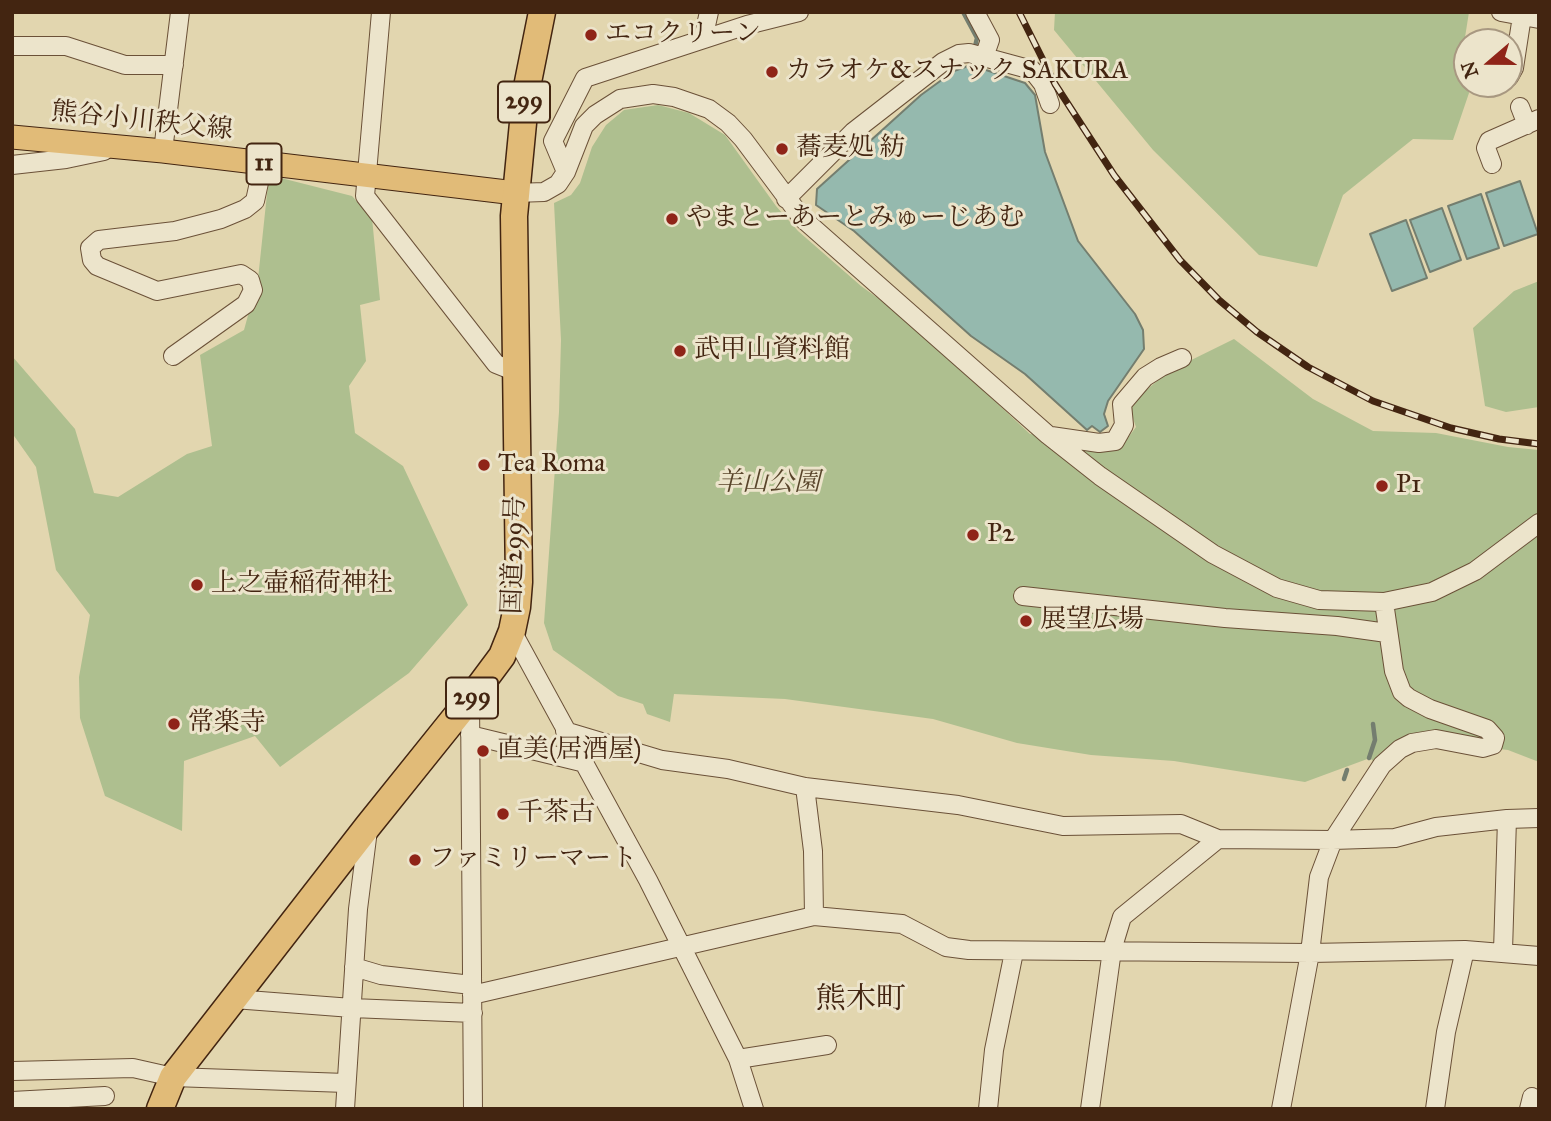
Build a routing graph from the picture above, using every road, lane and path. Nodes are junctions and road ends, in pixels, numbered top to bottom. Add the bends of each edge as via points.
1 (180, 12) edge
2 (381, 12) edge
3 (709, 12) edge
4 (975, 12) edge
5 (1501, 12) edge
6 (535, 13) edge
7 (789, 13) edge
8 (1531, 18) edge
9 (703, 39) junction
10 (1523, 42) edge
11 (12, 46) edge
12 (984, 57) junction
13 (173, 65) junction
14 (1049, 104) dead end
15 (1520, 107) dead end
16 (1533, 122) edge
17 (12, 136) edge
18 (110, 146) junction
19 (163, 151) junction
20 (263, 164) junction
21 (1492, 164) dead end
22 (12, 165) edge
23 (566, 172) junction
24 (366, 177) junction
25 (515, 193) junction
26 (786, 199) junction
27 (173, 356) dead end
28 (1182, 358) dead end
29 (516, 372) junction
30 (1048, 435) junction
31 (1539, 523) edge
32 (1023, 596) dead end
33 (1384, 602) junction
34 (512, 631) junction
35 (1387, 633) junction
36 (470, 699) junction
37 (565, 731) junction
38 (470, 735) junction
39 (581, 762) junction
40 (805, 787) junction
41 (1539, 818) edge
42 (1507, 819) junction
43 (368, 826) junction
44 (1219, 839) junction
45 (1333, 840) junction
46 (814, 916) junction
47 (681, 945) junction
48 (1112, 950) junction
49 (1465, 950) junction
50 (1503, 951) junction
51 (1014, 952) junction
52 (1310, 953) junction
53 (1539, 956) edge
54 (354, 967) junction
55 (473, 998) junction
56 (234, 999) junction
57 (352, 1008) junction
58 (828, 1045) dead end
59 (738, 1059) junction
60 (12, 1071) edge
61 (173, 1077) junction
62 (346, 1083) junction
63 (105, 1096) dead end
64 (12, 1101) edge
65 (160, 1109) edge
66 (345, 1109) edge
67 (473, 1109) edge
68 (754, 1109) edge
69 (988, 1109) edge
70 (1090, 1109) edge
71 (1281, 1109) edge
72 (1435, 1109) edge

1 - 13 street
2 - 24 street
3 - 9 street
4 - 12 street via 990,40
5 - 8 street
6 - 25 highway, 国道299号 / 299
7 - 9 street
8 - 10 street
9 - 23 street via 585,78 553,141
11 - 13 street via 66,46 125,65
12 - 14 street via 1032,70
12 - 26 street via 959,54 943,62 853,132
13 - 19 street
15 - 16 street
16 - 21 street via 1489,141 1486,148
17 - 18 main road, 熊谷小川秩父線 / 11
18 - 19 main road, 熊谷小川秩父線 / 11
18 - 22 street via 66,159
19 - 20 main road, 熊谷小川秩父線 / 11
20 - 24 main road, 熊谷小川秩父線 / 11
20 - 27 street via 255,201 245,209 175,231 99,240 90,248 97,266 157,291 241,274 250,279 253,290 246,304
23 - 25 street via 544,192
23 - 26 street via 584,126 594,115 620,99 653,94 674,97 718,115 743,139
24 - 25 main road, 熊谷小川秩父線 / 11
24 - 29 street via 365,196 496,364
25 - 29 highway, 国道299号 / 299
26 - 30 street
28 - 30 street via 1145,377 1122,404 1124,425 1115,441
29 - 34 highway, 国道299号 / 299 via 519,582
30 - 33 street via 1100,477 1244,572 1319,600
31 - 33 street via 1475,571 1432,592
32 - 35 street
33 - 35 street
34 - 36 highway, 国道299号 / 299 via 502,656
34 - 37 street
35 - 45 street via 1402,692 1430,709 1487,729 1495,738 1493,745 1483,748 1436,739 1400,749 1382,765
36 - 38 street
36 - 43 highway, 国道299号 / 299
37 - 39 street
37 - 40 street via 662,760
38 - 39 street
38 - 55 street
39 - 47 street
40 - 44 street via 958,805 1063,826 1181,824
40 - 46 street
41 - 42 street
42 - 45 street via 1436,827 1395,838
42 - 50 street
43 - 54 street
43 - 56 highway, 国道299号 / 299
44 - 45 street
44 - 48 street via 1122,917
45 - 52 street via 1319,877
46 - 47 street
46 - 51 street via 902,924 946,947
47 - 55 street
47 - 59 street
48 - 51 street
48 - 52 street
48 - 70 street
49 - 50 street
49 - 52 street
49 - 72 street
50 - 53 street
51 - 69 street via 994,1051
52 - 71 street
54 - 55 street
54 - 57 street
55 - 57 street
55 - 67 street
56 - 57 street
56 - 61 highway, 国道299号 / 299
57 - 62 street
58 - 59 street
59 - 68 street
60 - 61 street via 133,1068
61 - 62 street
61 - 65 highway, 国道299号 / 299
62 - 66 street
63 - 64 street

